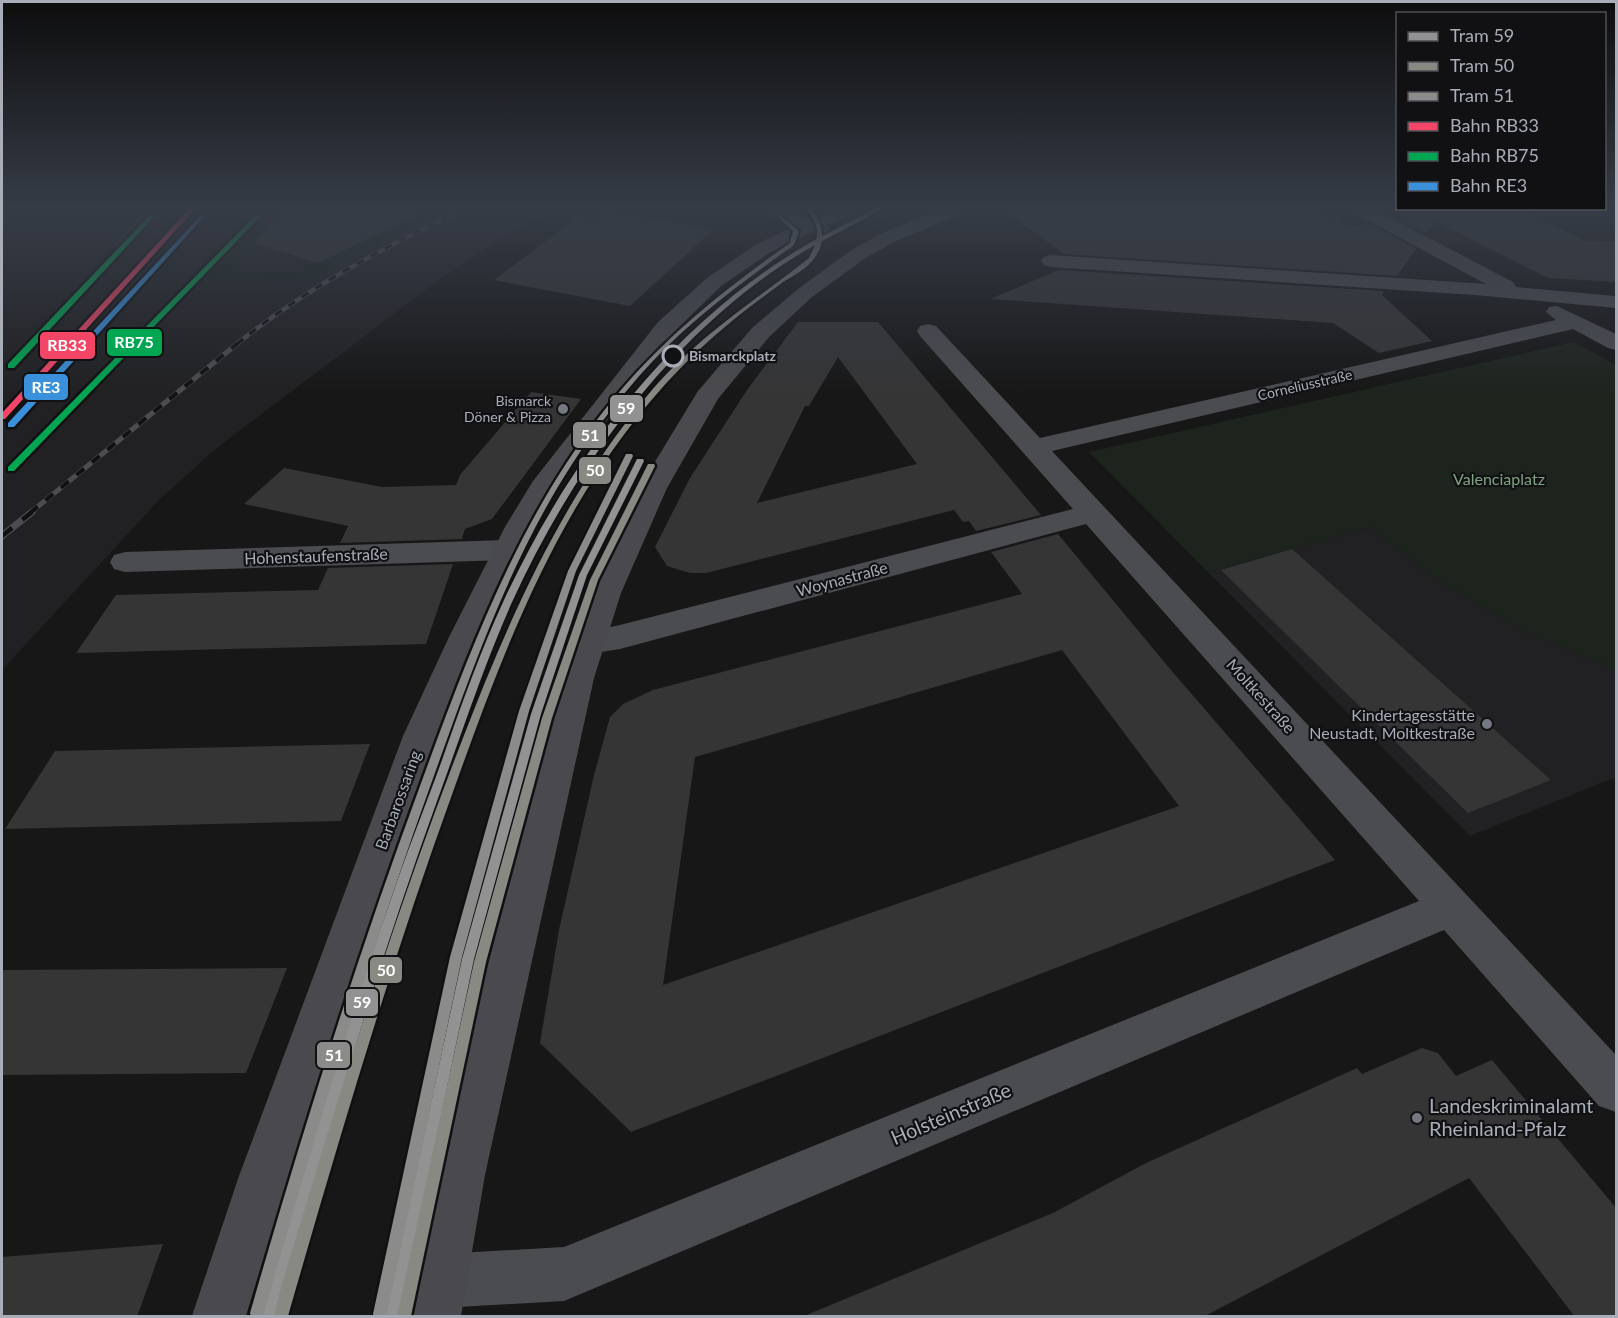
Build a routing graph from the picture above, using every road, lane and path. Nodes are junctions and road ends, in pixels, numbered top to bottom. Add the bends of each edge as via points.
1 (732, 270) edge
2 (828, 270) edge
3 (1176, 270) edge
4 (1475, 270) edge
5 (1520, 293) junction
6 (1617, 302) edge
7 (1576, 322) junction
8 (928, 331) dead end
9 (1617, 343) edge
10 (1034, 447) junction
11 (1094, 513) junction
12 (507, 550) junction
13 (125, 562) dead end
14 (589, 642) junction
15 (1452, 907) junction
16 (1617, 1089) edge
17 (437, 1299) edge
18 (219, 1317) edge

1 - 12 street, Barbarossaring via 666,327 543,487
2 - 14 street via 761,332 707,396 653,488 606,593
3 - 5 street
4 - 5 street
5 - 6 street
5 - 7 street
7 - 9 street
7 - 10 street, Corneliusstraße
8 - 10 street, Moltkestraße
10 - 11 street, Moltkestraße
11 - 14 street, Woynastraße
11 - 15 street, Moltkestraße
12 - 13 street, Hohenstaufenstraße
12 - 18 street, Barbarossaring via 421,736 264,1176
14 - 17 street via 577,678 465,1152
15 - 16 street, Moltkestraße
15 - 17 street, Holsteinstraße via 564,1274

